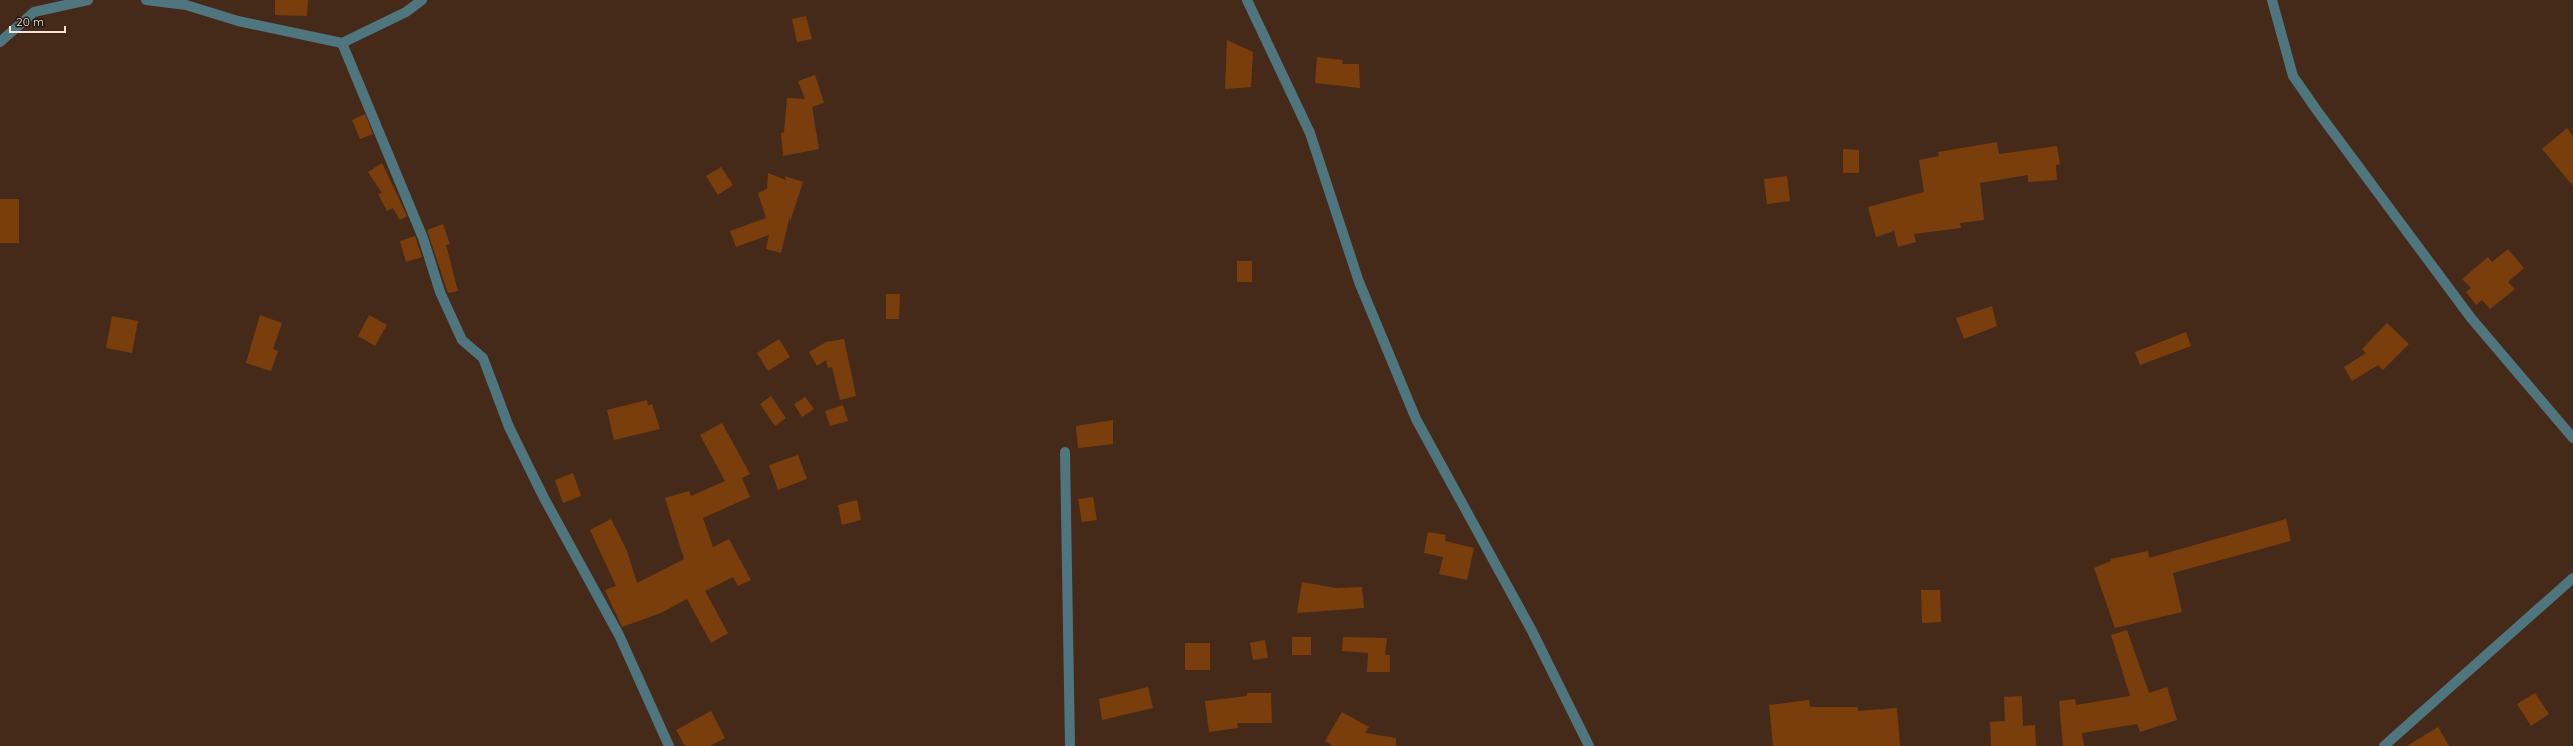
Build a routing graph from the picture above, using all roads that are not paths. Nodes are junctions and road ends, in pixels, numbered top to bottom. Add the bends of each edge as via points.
1 (88, 0) edge
2 (146, 0) edge
3 (422, 0) edge
4 (1247, 0) edge
5 (2272, 0) edge
6 (0, 42) edge
7 (342, 43) junction
8 (2573, 438) edge
9 (1065, 452) dead end
10 (2573, 578) edge
11 (669, 746) edge
12 (1070, 746) edge
13 (1589, 746) edge
14 (2384, 746) edge

1 - 6 street via 34,12
2 - 7 street via 186,5 238,21
3 - 7 street via 406,12
4 - 13 street via 1310,133 1359,282 1416,419 1532,630
5 - 8 street via 2293,76 2471,318
7 - 11 street via 423,238 440,292 462,340 482,358 509,427 544,498 619,635
9 - 12 street
10 - 14 street

